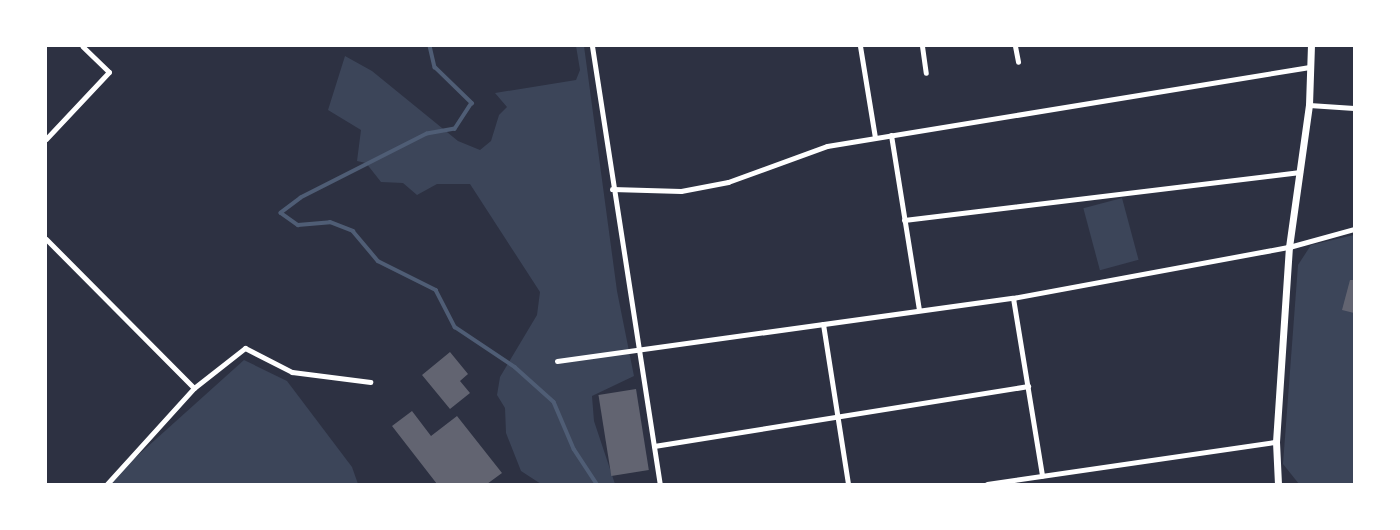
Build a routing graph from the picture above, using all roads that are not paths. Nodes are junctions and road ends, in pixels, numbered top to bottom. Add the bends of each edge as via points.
1 (82, 46) edge
2 (592, 46) edge
3 (860, 46) edge
4 (922, 46) edge
5 (1015, 46) edge
6 (1311, 46) edge
7 (1018, 62) dead end
8 (1310, 67) junction
9 (926, 73) dead end
10 (1309, 105) junction
11 (1354, 108) edge
12 (891, 135) junction
13 (875, 138) junction
14 (46, 139) edge
15 (1300, 172) junction
16 (612, 189) junction
17 (904, 220) junction
18 (1354, 229) edge
19 (46, 239) edge
20 (1289, 247) junction
21 (1013, 298) junction
22 (919, 309) junction
23 (823, 324) junction
24 (640, 349) junction
25 (557, 361) dead end
26 (370, 382) dead end
27 (1028, 386) junction
28 (194, 388) junction
29 (838, 416) junction
30 (1276, 442) junction
31 (654, 446) junction
32 (1042, 476) junction
33 (107, 485) edge
34 (660, 485) edge
35 (848, 485) edge
36 (986, 485) edge
37 (1278, 485) edge

1 - 14 street via 109,72
2 - 16 street
3 - 13 street
4 - 9 street
5 - 7 street
6 - 8 main road
8 - 10 main road
8 - 12 street
10 - 11 street
10 - 15 main road
12 - 13 street
12 - 17 street
13 - 16 street via 827,146 728,182 681,191
15 - 17 street
15 - 20 main road
16 - 24 street
17 - 22 street
18 - 20 street
19 - 28 street
20 - 21 street
20 - 30 main road
21 - 22 street
21 - 27 street
22 - 23 street
23 - 24 street
23 - 29 street
24 - 25 street
24 - 31 street
26 - 28 street via 292,372 245,348
27 - 29 street
27 - 32 street
28 - 33 street
29 - 31 street
29 - 35 street
30 - 32 street
30 - 37 main road
31 - 34 street
32 - 36 street

